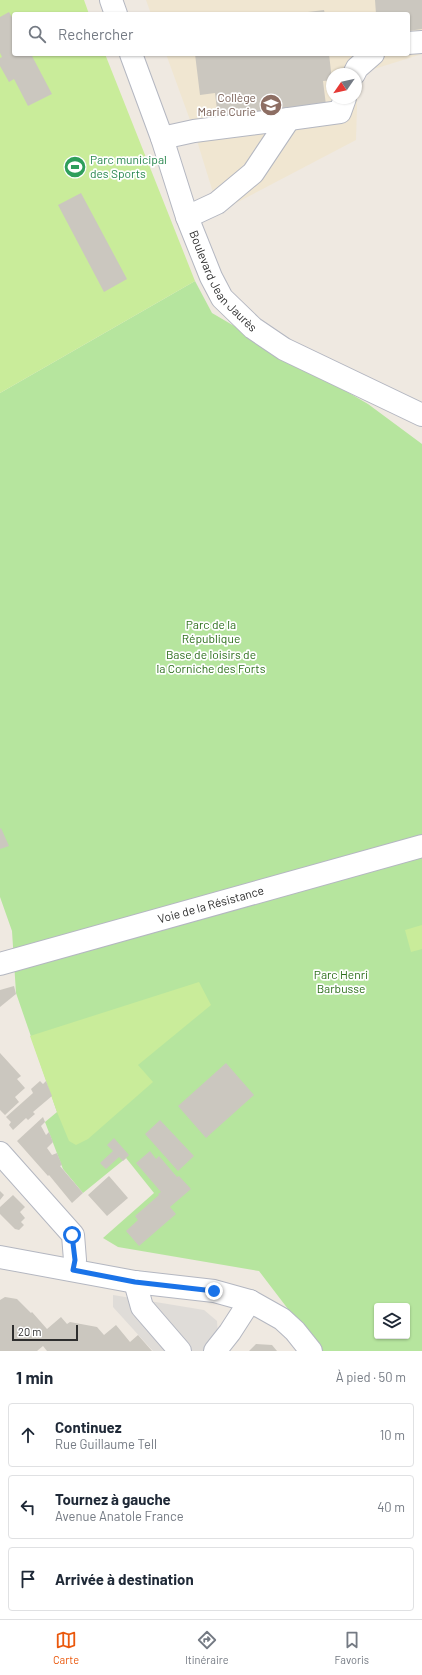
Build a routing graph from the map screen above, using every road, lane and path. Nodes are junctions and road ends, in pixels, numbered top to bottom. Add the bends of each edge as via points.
1 (111, 0) edge
2 (115, 12) edge
3 (422, 42) edge
4 (410, 43) edge
5 (131, 56) edge
6 (371, 56) edge
7 (357, 68) edge
8 (343, 104) edge
9 (289, 119) junction
10 (162, 138) junction
11 (188, 217) junction
12 (422, 415) edge
13 (422, 846) edge
14 (0, 964) edge
15 (0, 1153) edge
16 (0, 1257) edge
17 (73, 1270) junction
18 (135, 1282) junction
19 (250, 1301) junction
20 (180, 1351) edge
21 (215, 1351) edge
22 (311, 1351) edge

1 - 2 street
3 - 4 street
5 - 10 street, Boulevard Jean Jaurès
6 - 7 street
8 - 9 street via 340,112
9 - 10 street via 194,131
9 - 11 street via 253,173 217,203
10 - 11 street, Boulevard Jean Jaurès
11 - 12 street, Boulevard Jean Jaurès via 211,277 222,298 253,328 284,349
13 - 14 street, Voie de la Résistance
15 - 17 street via 72,1235 75,1260
16 - 17 street
17 - 18 street
18 - 19 street via 214,1291
18 - 20 street via 142,1307
19 - 21 street
19 - 22 street via 282,1319

